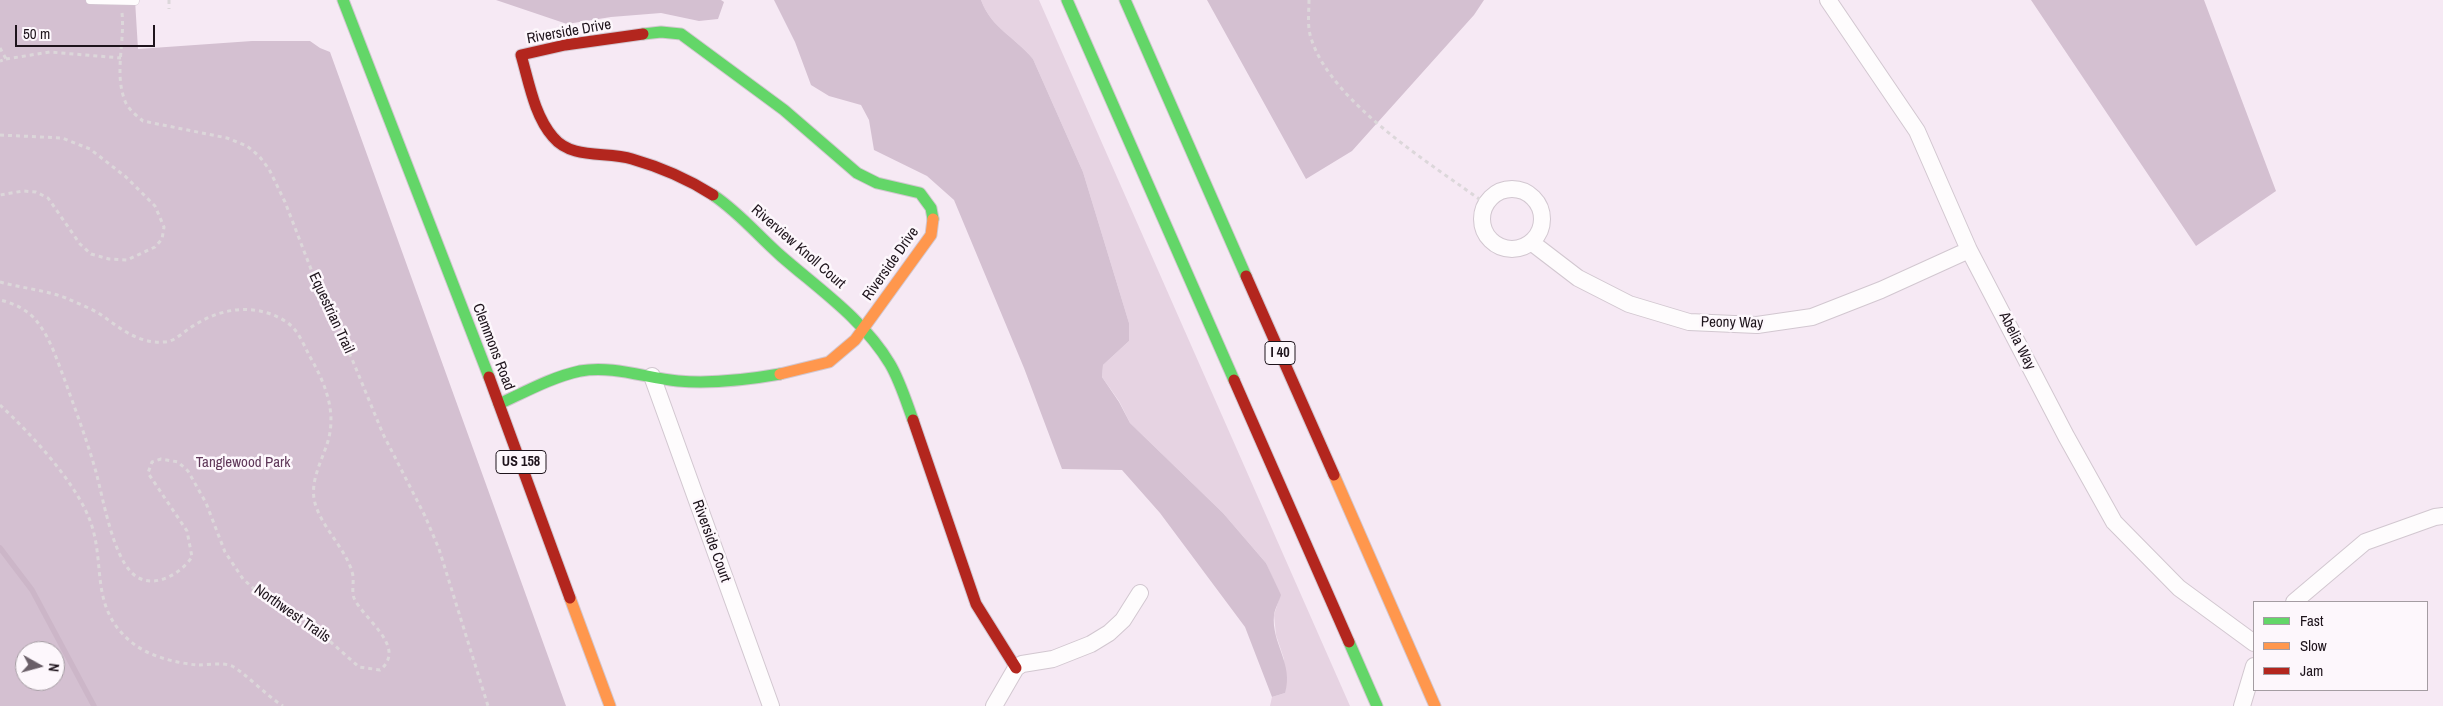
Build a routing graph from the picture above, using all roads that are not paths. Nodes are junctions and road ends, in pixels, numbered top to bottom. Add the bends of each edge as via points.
1 (90, 0) edge
2 (120, 0) edge
3 (343, 0) edge
4 (1068, 0) edge
5 (1125, 0) edge
6 (1828, 0) edge
7 (135, 1) edge
8 (521, 55) joint
9 (1531, 242) junction
10 (1970, 250) junction
11 (864, 327) junction
12 (652, 376) junction
13 (500, 404) junction
14 (2443, 516) edge
15 (1140, 594) dead end
16 (2295, 601) edge
17 (2253, 642) edge
18 (1016, 668) junction
19 (2253, 669) edge
20 (610, 706) edge
21 (771, 706) edge
22 (994, 706) edge
23 (1377, 706) edge
24 (1435, 706) edge
25 (2242, 706) edge

1 - 2 lane
2 - 7 lane
3 - 13 main road, Clemmons Road / US 158
4 - 23 main road
5 - 24 main road, I 40
6 - 10 street, Abelia Way via 1916,131
8 - 11 main road, Riverview Knoll Court via 543,120 559,144 578,152 635,159 681,177 712,195 739,215
8 - 11 main road, Riverside Drive via 565,45 661,32 681,34 784,110 857,173 877,183 920,193 931,208 931,234
9 - 9 street via 1522,248 1500,247 1485,231 1482,220 1486,204 1498,192 1519,190 1537,202 1542,212 1542,223 1539,234
9 - 10 street, Peony Way via 1578,278 1629,304 1689,322 1757,326 1812,317
10 - 17 street, Abelia Way via 2114,522 2179,588
11 - 12 main road, Riverside Drive via 844,351 828,362 796,372 723,383 685,382
11 - 18 main road, Riverview Knoll Court via 888,359 901,385 976,604
12 - 13 main road, Riverside Drive via 606,370 581,371 552,380
12 - 21 street, Riverside Court
13 - 20 main road, Clemmons Road / US 158
14 - 16 street via 2365,542
15 - 18 street via 1123,620 1109,633 1053,659 1026,662
18 - 22 street
19 - 25 street

